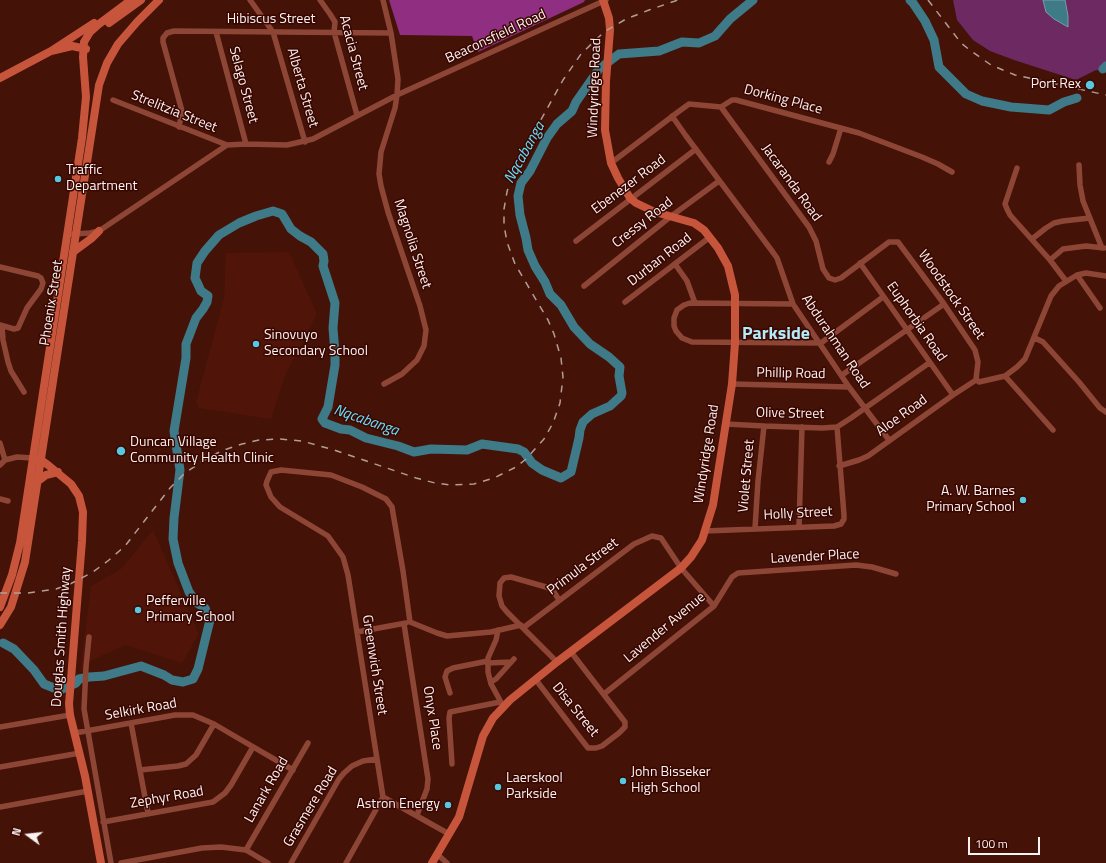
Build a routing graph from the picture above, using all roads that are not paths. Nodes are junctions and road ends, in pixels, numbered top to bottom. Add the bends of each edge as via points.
1 (131, 0) edge
2 (142, 0) edge
3 (160, 0) edge
4 (250, 0) edge
5 (320, 0) edge
6 (383, 0) edge
7 (604, 0) edge
8 (216, 32) junction
9 (274, 32) junction
10 (334, 32) junction
11 (392, 33) junction
12 (85, 48) junction
13 (51, 51) junction
14 (0, 78) edge
15 (397, 95) junction
16 (113, 100) dead end
17 (96, 106) junction
18 (721, 107) junction
19 (357, 115) junction
20 (672, 116) junction
21 (179, 127) junction
22 (841, 128) junction
23 (305, 142) junction
24 (246, 144) junction
25 (227, 145) junction
26 (696, 149) junction
27 (829, 162) dead end
28 (611, 163) junction
29 (1079, 165) dead end
30 (1017, 168) dead end
31 (952, 172) dead end
32 (719, 181) junction
33 (630, 198) junction
34 (670, 217) junction
35 (1090, 218) junction
36 (99, 231) junction
37 (76, 234) junction
38 (67, 235) junction
39 (710, 237) junction
40 (1032, 239) junction
41 (576, 241) dead end
42 (1104, 248) edge
43 (73, 252) junction
44 (1050, 260) junction
45 (860, 263) junction
46 (675, 264) junction
47 (0, 267) edge
48 (1077, 274) junction
49 (1106, 276) edge
50 (1066, 281) junction
51 (584, 286) dead end
52 (883, 297) junction
53 (625, 302) dead end
54 (695, 303) junction
55 (735, 303) junction
56 (793, 304) junction
57 (944, 304) junction
58 (1100, 308) dead end
59 (1, 326) edge
60 (906, 330) junction
61 (1035, 338) junction
62 (734, 343) junction
63 (821, 343) junction
64 (929, 363) junction
65 (842, 376) junction
66 (1006, 376) junction
67 (978, 381) junction
68 (384, 384) dead end
69 (732, 384) junction
70 (849, 387) junction
71 (24, 392) dead end
72 (952, 395) junction
73 (865, 408) junction
74 (1106, 412) edge
75 (726, 424) junction
76 (764, 426) junction
77 (802, 427) junction
78 (837, 427) junction
79 (1053, 430) dead end
80 (889, 440) junction
81 (0, 443) edge
82 (37, 459) junction
83 (5, 460) junction
84 (0, 464) edge
85 (839, 466) junction
86 (58, 472) junction
87 (38, 480) junction
88 (270, 497) joint
89 (0, 499) edge
90 (8, 501) dead end
91 (799, 527) junction
92 (755, 528) junction
93 (705, 531) junction
94 (681, 568) junction
95 (735, 574) joint
96 (896, 574) dead end
97 (559, 600) junction
98 (1, 606) edge
99 (714, 606) junction
100 (407, 623) junction
101 (0, 625) edge
102 (522, 627) junction
103 (498, 630) junction
104 (357, 632) junction
105 (89, 637) dead end
106 (571, 652) junction
107 (488, 662) junction
108 (558, 662) junction
109 (536, 680) junction
110 (491, 682) junction
111 (450, 693) dead end
112 (604, 694) junction
113 (501, 704) junction
114 (70, 715) junction
115 (131, 723) junction
116 (214, 724) junction
117 (0, 727) edge
118 (87, 732) junction
119 (75, 733) junction
120 (308, 743) dead end
121 (253, 747) junction
122 (80, 754) junction
123 (376, 759) junction
124 (452, 764) dead end
125 (0, 767) edge
126 (140, 770) junction
127 (293, 770) junction
128 (88, 791) junction
129 (384, 797) junction
130 (0, 807) edge
131 (148, 813) junction
132 (417, 815) junction
133 (104, 822) junction
134 (449, 834) junction
135 (246, 850) junction
136 (437, 854) junction
137 (154, 860) edge
138 (101, 863) edge
139 (111, 863) edge
140 (121, 863) edge
141 (268, 863) edge
142 (291, 863) edge
143 (346, 863) edge
144 (432, 863) edge
145 (447, 863) edge

1 - 12 main road via 90,32 84,42
1 - 13 main road
2 - 12 main road via 99,30 91,37
3 - 17 main road, Phoenix Street via 137,22 111,54 102,74
4 - 9 street, Alberta Street
5 - 10 street, Acacia Street via 335,22
6 - 11 street, Magnolia Street
7 - 15 street, Beaconsfield Road
7 - 28 main road, Windyridge Road via 609,18 610,39 605,130
8 - 9 street, Hibiscus Street
8 - 21 street, Hibiscus Street via 170,31 163,38 182,111
8 - 24 street, Selago Street
9 - 10 street, Hibiscus Street
9 - 23 street, Alberta Street
10 - 11 street, Hibiscus Street
10 - 19 street, Acacia Street
11 - 15 street, Magnolia Street via 398,79
12 - 13 main road via 72,46
12 - 17 main road
12 - 38 main road, Phoenix Street via 85,111
13 - 14 main road
15 - 19 street, Beaconsfield Road
15 - 68 street, Magnolia Street via 381,152 379,174 388,212 425,322 425,338 421,353 412,366
16 - 21 street, Strelitzia Street
17 - 37 main road, Phoenix Street
18 - 20 street via 689,104
18 - 22 street, Dorking Place via 736,100
18 - 45 street, Jacaranda Road via 809,227 816,241 823,269 829,278 841,278
19 - 23 street, Beaconsfield Road
20 - 26 street, Abdurahman Road
20 - 28 street
21 - 25 street, Strelitzia Street
22 - 27 street via 834,154
22 - 31 street, Dorking Place via 916,155
23 - 24 street, Beaconsfield Road via 287,145
24 - 25 street, Beaconsfield Road
25 - 36 street
26 - 32 street, Abdurahman Road
26 - 33 street, Ebenezer Road
28 - 33 main road, Windyridge Road
29 - 35 street via 1083,201
30 - 40 street via 1005,204 1010,215
32 - 34 street, Cressy Road
32 - 56 street, Abdurahman Road via 777,258
33 - 34 main road, Windyridge Road
33 - 41 street, Ebenezer Road
34 - 39 main road, Windyridge Road via 699,225
34 - 51 street, Cressy Road
35 - 40 street via 1054,223
35 - 42 street
36 - 37 street
36 - 43 main road
37 - 38 street
37 - 43 main road, Phoenix Street
38 - 82 main road, Phoenix Street
39 - 46 street, Durban Road
39 - 55 main road, Windyridge Road via 728,266
40 - 44 street
42 - 44 street via 1086,246 1063,250
43 - 82 main road, Phoenix Street
44 - 50 street
45 - 52 street, Euphorbia Road
45 - 57 street, Woodstock Street via 889,242 898,242
46 - 53 street, Durban Road
46 - 54 street via 687,280
47 - 59 street via 38,276 43,283 18,328
48 - 49 street
48 - 50 street
48 - 58 street
50 - 61 street via 1052,293
52 - 60 street, Euphorbia Road
52 - 63 street
54 - 55 street
54 - 62 street via 684,305 677,310 674,326 679,335 692,342
55 - 56 street
55 - 62 main road, Windyridge Road
56 - 63 street, Abdurahman Road
57 - 60 street
57 - 67 street, Woodstock Street via 975,350
59 - 71 street via 8,362
60 - 64 street, Euphorbia Road
60 - 65 street
61 - 66 street via 1025,359
61 - 74 street via 1043,342
62 - 63 street
62 - 69 main road, Windyridge Road
63 - 65 street, Abdurahman Road
64 - 72 street, Euphorbia Road
64 - 73 street, Olive Street
65 - 70 street, Abdurahman Road
66 - 67 street, Aloe Road
66 - 79 street
67 - 72 street, Aloe Road
69 - 70 street, Phillip Road
69 - 75 main road, Windyridge Road
70 - 73 street, Abdurahman Road
72 - 80 street, Aloe Road
73 - 78 street, Olive Street
73 - 80 street, Abdurahman Road
75 - 76 street, Olive Street
75 - 93 main road, Windyridge Road via 713,505
76 - 77 street, Olive Street
76 - 92 street, Violet Street
77 - 78 street, Olive Street
77 - 91 street
78 - 85 street, Holly Street
80 - 85 street, Aloe Road via 868,456
81 - 83 street
82 - 83 street via 17,457
82 - 86 main road, Douglas Smith Highway
82 - 87 main road, Phoenix Street
82 - 98 main road, Phoenix Street via 20,543
83 - 84 street
85 - 91 street, Holly Street via 843,522 834,526
86 - 87 main road
86 - 114 main road, Douglas Smith Highway via 76,489 82,504 84,521 70,672
87 - 101 main road, Phoenix Street via 21,579 11,607
88 - 100 street, Onyx Place via 267,481 271,472 282,470 331,475 386,499 392,507 403,572
88 - 104 street, Greenwich Street via 280,507 328,536 339,549 348,575
89 - 90 street
91 - 92 street, Holly Street
92 - 93 street, Holly Street
93 - 94 main road, Windyridge Road via 698,546
94 - 97 street, Primula Street via 660,538 648,537 634,544
94 - 99 street
94 - 106 main road, Windyridge Road
95 - 96 street, Lavender Place via 849,565 861,565
95 - 99 street, Lavender Avenue
97 - 102 street, Primula Street
97 - 102 street via 550,590 540,585 511,576 504,578 499,587 500,601
99 - 112 street, Lavender Avenue
100 - 103 street via 447,636
100 - 104 street
100 - 132 street, Onyx Place via 428,779
102 - 103 street
102 - 108 street
103 - 107 street
104 - 123 street, Greenwich Street
105 - 118 street via 84,709
106 - 108 main road, Windyridge Road
106 - 112 street
107 - 110 street
107 - 110 street via 513,660
107 - 111 street via 447,671 445,677
108 - 109 main road, Windyridge Road
109 - 112 street, Disa Street via 588,748 602,746 625,727 625,722
109 - 113 main road, Windyridge Road
110 - 113 street
113 - 124 street via 450,712
113 - 134 main road, Windyridge Road via 483,736 461,809
114 - 117 street
114 - 119 main road, Douglas Smith Highway
115 - 116 street, Selkirk Road via 181,714 193,715
115 - 118 street, Selkirk Road
115 - 126 street
116 - 121 street, Selkirk Road
116 - 126 street via 196,755 186,764
118 - 119 street, Selkirk Road
118 - 133 street
119 - 122 main road, Douglas Smith Highway
120 - 127 street, Lanark Road
121 - 127 street, Selkirk Road
121 - 131 street, Zephyr Road via 231,785 213,802
122 - 125 street
122 - 128 main road, Douglas Smith Highway
123 - 129 street, Greenwich Street
123 - 142 street, Grasmere Road via 356,764 339,779
126 - 131 street
127 - 135 street, Lanark Road
128 - 130 street
128 - 138 main road, Douglas Smith Highway
129 - 132 street
129 - 143 street
131 - 133 street, Zephyr Road
132 - 134 street
133 - 139 street
134 - 136 main road, Windyridge Road
135 - 137 street via 211,847
135 - 141 street
136 - 144 main road, Windyridge Road
136 - 145 street
137 - 140 street

